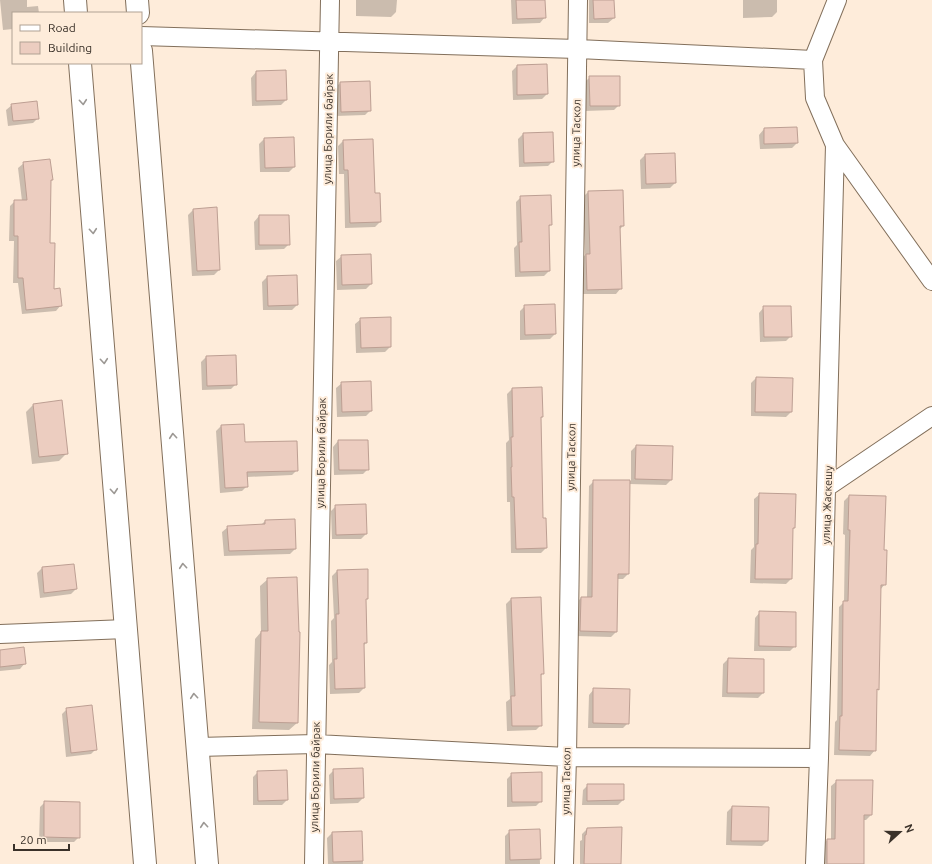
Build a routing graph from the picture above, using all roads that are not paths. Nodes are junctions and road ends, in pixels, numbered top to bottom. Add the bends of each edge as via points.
1 (74, 0) edge
2 (137, 0) edge
3 (330, 0) edge
4 (578, 0) edge
5 (837, 0) edge
6 (76, 12) edge
7 (138, 12) edge
8 (142, 36) edge
9 (330, 42) junction
10 (578, 49) junction
11 (813, 60) junction
12 (142, 63) edge
13 (80, 64) edge
14 (835, 145) junction
15 (932, 281) edge
16 (932, 416) edge
17 (827, 487) junction
18 (126, 629) junction
19 (0, 634) edge
20 (316, 744) junction
21 (198, 747) junction
22 (567, 757) junction
23 (819, 758) junction
24 (145, 864) edge
25 (208, 864) edge
26 (314, 864) edge
27 (564, 864) edge
28 (814, 864) edge

1 - 6 main road
2 - 7 main road
3 - 9 street, улица Борили байрак
4 - 10 street, улица Таскол
5 - 11 street
8 - 9 street
9 - 10 street
9 - 20 street, улица Борили байрак
10 - 11 street
10 - 22 street, улица Таскол
11 - 14 street via 815,98
21 -> 12 main road
13 -> 18 main road
14 - 15 street
14 - 17 street, улица Жаскешу
16 - 17 street
17 - 23 street, улица Жаскешу
18 - 19 street
18 - 24 main road
20 - 21 street
20 - 22 street
20 - 26 street, улица Борили байрак
25 -> 21 main road
22 - 23 street
22 - 27 street, улица Таскол
23 - 28 street, улица Жаскешу

